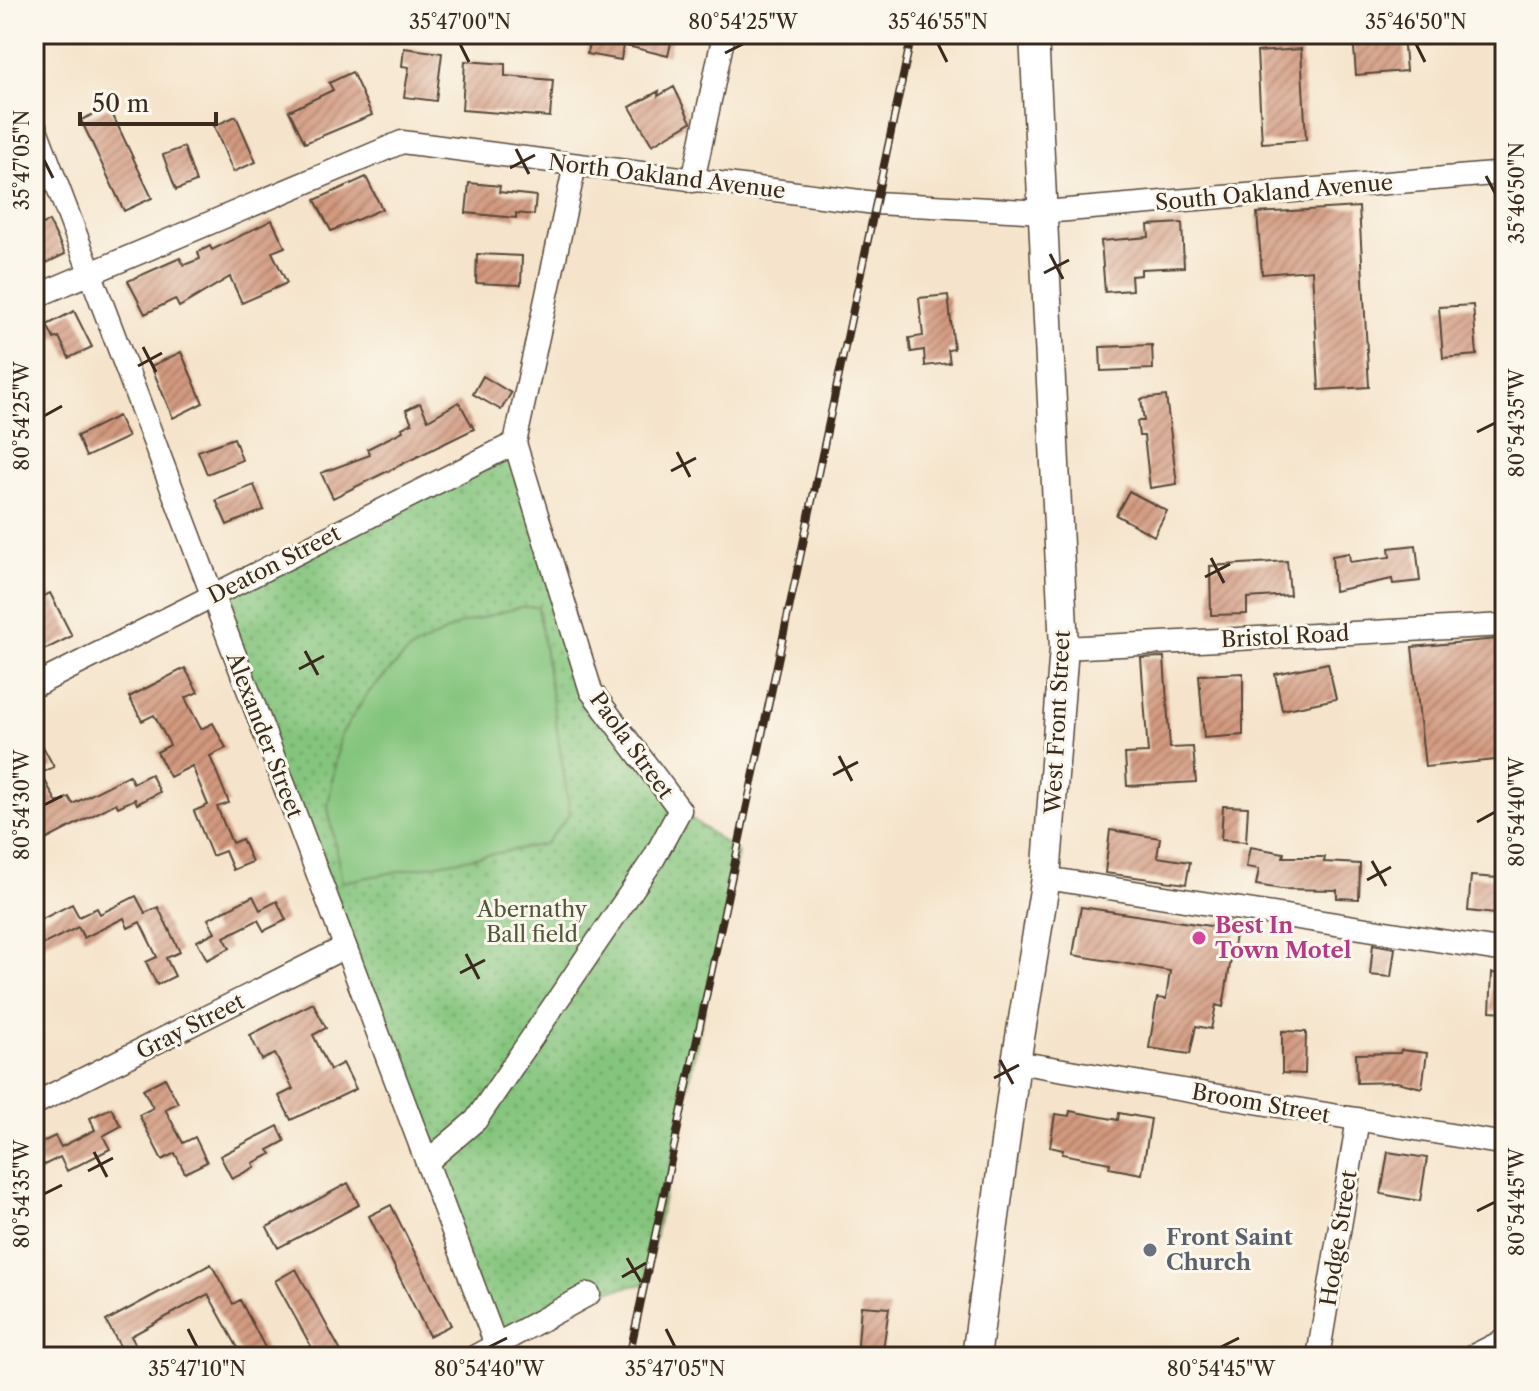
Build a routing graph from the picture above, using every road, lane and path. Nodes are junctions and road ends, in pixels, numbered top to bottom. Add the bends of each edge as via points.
1 (724, 34) edge
2 (1034, 34) edge
3 (34, 124) edge
4 (575, 165) junction
5 (1505, 173) edge
6 (693, 181) junction
7 (1044, 212) junction
8 (90, 273) junction
9 (34, 297) edge
10 (515, 443) junction
11 (212, 595) junction
12 (1505, 625) edge
13 (1064, 648) junction
14 (34, 686) edge
15 (1046, 878) junction
16 (345, 947) junction
17 (1505, 951) edge
18 (1016, 1062) junction
19 (34, 1104) edge
20 (1358, 1119) junction
21 (1505, 1144) edge
22 (428, 1161) junction
23 (589, 1294) dead end
24 (1505, 1340) edge
25 (496, 1345) junction
26 (474, 1357) edge
27 (976, 1357) edge
28 (1318, 1357) edge
29 (1471, 1357) edge

1 - 6 street
2 - 7 main road, West Front Street
3 - 8 street, Alexander Street
4 - 6 street, North Oakland Avenue
4 - 8 street, North Oakland Avenue via 402,142
4 - 10 street, Paola Street
5 - 7 street, South Oakland Avenue
6 - 7 street, North Oakland Avenue via 875,203
7 - 13 main road, West Front Street
8 - 9 street, North Oakland Avenue
8 - 11 street, Alexander Street
10 - 11 street, Deaton Street
10 - 22 street, Paola Street via 591,691 680,810 654,858 476,1120
11 - 14 street, Deaton Street
11 - 16 street, Alexander Street
12 - 13 street, Bristol Road
13 - 15 main road, West Front Street
15 - 17 street
15 - 18 main road, West Front Street
16 - 19 street, Gray Street
16 - 22 street, Alexander Street
18 - 20 street, Broom Street
18 - 27 main road, West Front Street
20 - 21 street, Broom Street
20 - 28 street, Hodge Street
22 - 25 street, Alexander Street
23 - 25 street
24 - 29 street
25 - 26 street

